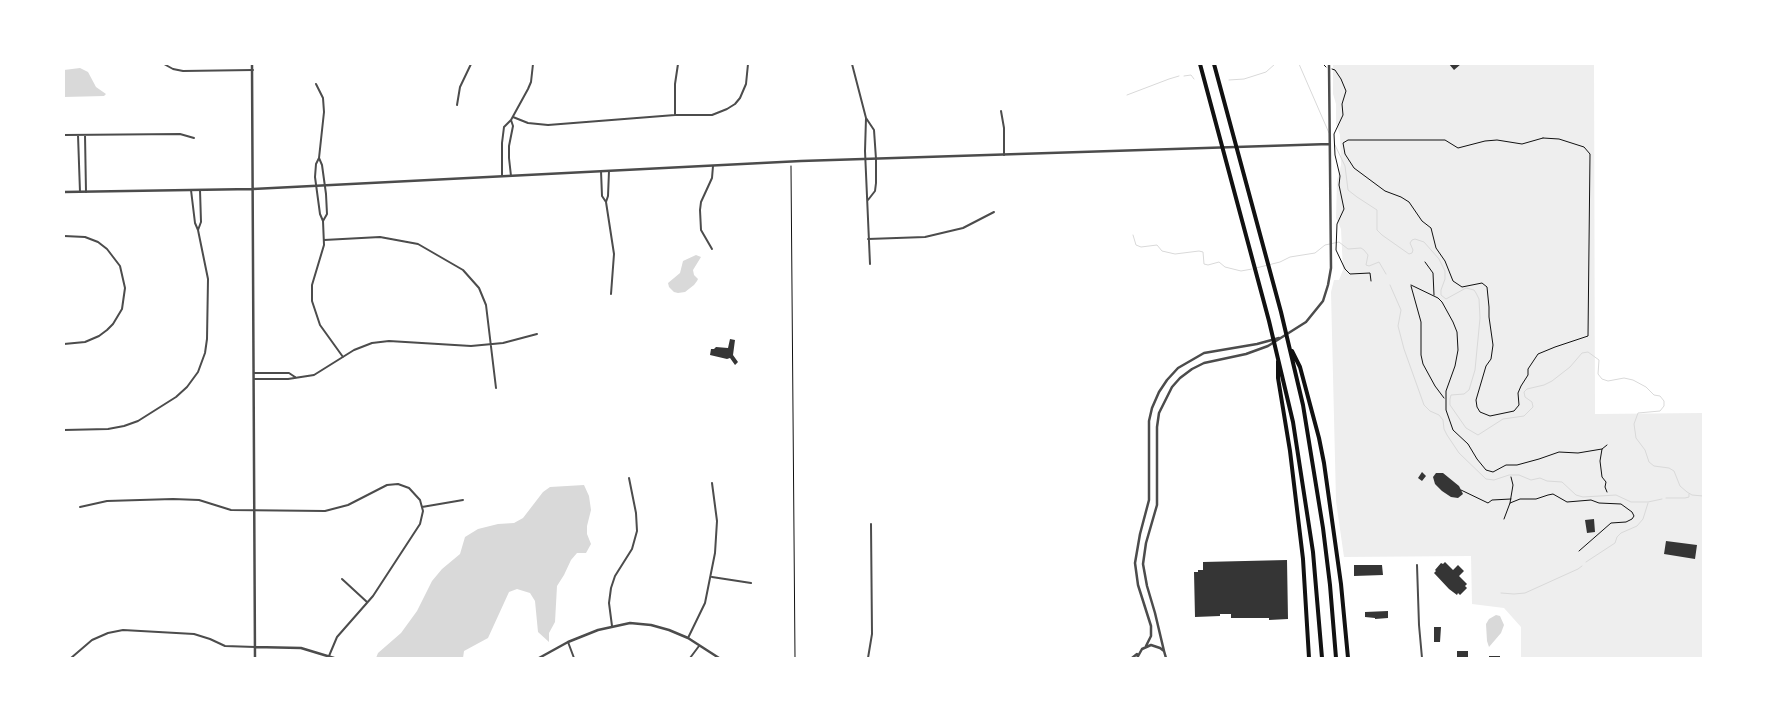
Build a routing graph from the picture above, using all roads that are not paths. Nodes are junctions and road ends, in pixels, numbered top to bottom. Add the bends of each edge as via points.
1 (164, 64) edge
2 (252, 64) edge
3 (470, 64) edge
4 (533, 64) edge
5 (678, 64) edge
6 (748, 64) edge
7 (852, 64) edge
8 (1200, 64) edge
9 (1214, 64) edge
10 (1329, 64) edge
11 (252, 70) junction
12 (316, 84) dead end
13 (457, 105) dead end
14 (1001, 111) dead end
15 (675, 115) junction
16 (512, 118) junction
17 (866, 118) junction
18 (78, 135) junction
19 (85, 135) junction
20 (64, 136) edge
21 (194, 138) dead end
22 (1329, 144) junction
23 (1004, 155) junction
24 (319, 158) junction
25 (866, 159) junction
26 (876, 159) junction
27 (712, 166) junction
28 (609, 171) junction
29 (601, 172) junction
30 (502, 176) junction
31 (511, 176) junction
32 (324, 185) junction
33 (316, 186) junction
34 (253, 189) junction
35 (191, 190) junction
36 (200, 190) junction
37 (64, 192) edge
38 (80, 192) junction
39 (86, 192) junction
40 (868, 200) junction
41 (606, 202) junction
42 (994, 212) dead end
43 (324, 221) junction
44 (198, 230) junction
45 (64, 236) edge
46 (868, 239) junction
47 (324, 240) junction
48 (712, 249) dead end
49 (870, 264) dead end
50 (611, 294) dead end
51 (1293, 330) junction
52 (537, 334) dead end
53 (64, 344) edge
54 (491, 345) junction
55 (1289, 347) junction
56 (1278, 356) junction
57 (343, 357) junction
58 (254, 373) junction
59 (295, 377) junction
60 (254, 379) junction
61 (496, 388) dead end
62 (64, 430) edge
63 (629, 478) dead end
64 (712, 483) dead end
65 (463, 500) dead end
66 (80, 507) dead end
67 (422, 507) junction
68 (254, 512) junction
69 (871, 524) dead end
70 (1417, 565) dead end
71 (711, 577) junction
72 (342, 579) dead end
73 (751, 583) dead end
74 (367, 602) junction
75 (612, 626) junction
76 (688, 638) junction
77 (568, 642) junction
78 (699, 646) junction
79 (1146, 646) junction
80 (255, 647) junction
81 (1164, 652) junction
82 (1139, 653) junction
83 (329, 656) junction
84 (71, 658) edge
85 (255, 658) edge
86 (334, 658) edge
87 (539, 658) edge
88 (574, 658) edge
89 (690, 658) edge
90 (719, 658) edge
91 (868, 658) edge
92 (1132, 658) edge
93 (1137, 658) edge
94 (1167, 658) edge
95 (1309, 658) edge
96 (1322, 658) edge
97 (1336, 658) edge
98 (1348, 658) edge
99 (1422, 658) edge

1 - 11 street via 183,71
2 - 11 street
3 - 13 street via 460,86
4 - 16 street via 531,82
5 - 15 street
6 - 15 street via 746,84 735,104 712,115
7 - 17 street
8 - 56 highway
9 - 55 highway
10 - 22 street
11 - 34 street
12 - 24 street via 324,112
14 - 23 street
15 - 16 street via 548,125
16 - 30 street via 504,127
16 - 31 street via 509,146
17 - 25 street
17 - 26 street via 874,130
18 - 19 street
18 - 20 street
18 - 38 street
19 - 21 street via 180,134
19 - 39 street
22 - 23 street
22 - 51 street via 1330,273 1324,297 1311,317
23 - 26 street
24 - 32 street
24 - 33 street
25 - 26 street
25 - 27 street
25 - 40 street
26 - 40 street via 876,184
27 - 28 street
27 - 48 street via 712,178 700,210 701,230
28 - 29 street
28 - 41 street
29 - 31 street
29 - 41 street via 602,196
30 - 31 street
30 - 32 street
32 - 33 street
32 - 43 street via 327,214
33 - 34 street
33 - 43 street
34 - 36 street
34 - 58 street
35 - 36 street
35 - 39 street
35 - 44 street
36 - 44 street via 201,222
37 - 38 street
38 - 39 street
40 - 46 street
41 - 50 street via 614,254
42 - 46 street via 963,228 925,237
43 - 47 street
44 - 62 street via 208,279 208,330 205,353 195,377 176,397 138,421 108,429
45 - 53 street via 79,236 103,246 116,260 125,288 124,303 113,324 99,336 85,342
46 - 49 street
47 - 54 street via 388,238 418,244 453,263 479,288 488,311
47 - 57 street via 312,286 312,301 320,325
51 - 79 street via 1266,342 1204,353 1178,368 1159,392 1149,421 1149,500 1136,563 1138,585 1151,626
51 - 81 street via 1259,350 1218,359 1192,369 1172,387 1159,413 1157,505 1143,564
52 - 54 street
54 - 57 street via 380,342 363,346
54 - 61 street
55 - 97 highway via 1321,512
55 - 98 highway via 1300,367 1324,463
56 - 95 highway via 1278,378 1303,559
56 - 96 highway via 1307,503
57 - 59 street via 314,375
58 - 59 street via 288,373
58 - 60 street
59 - 60 street
60 - 68 street
63 - 75 street via 637,531 611,588
64 - 71 street via 717,531
65 - 67 street
66 - 68 street via 107,501 195,500
67 - 68 street via 414,491 392,484 333,510
67 - 74 street via 418,528 384,582
68 - 80 street
69 - 91 street via 872,634
70 - 99 street
71 - 73 street
71 - 76 street via 705,604
72 - 74 street
74 - 83 street via 337,636
75 - 76 street via 630,623 651,625
75 - 77 street
76 - 78 street
77 - 87 street
77 - 88 street
78 - 89 street
78 - 90 street
79 - 81 street via 1156,646
79 - 82 street
80 - 83 street via 302,648
80 - 84 street via 225,646 194,634 123,630 92,640
80 - 85 street
81 - 94 street
82 - 92 street
82 - 93 street
83 - 86 street

